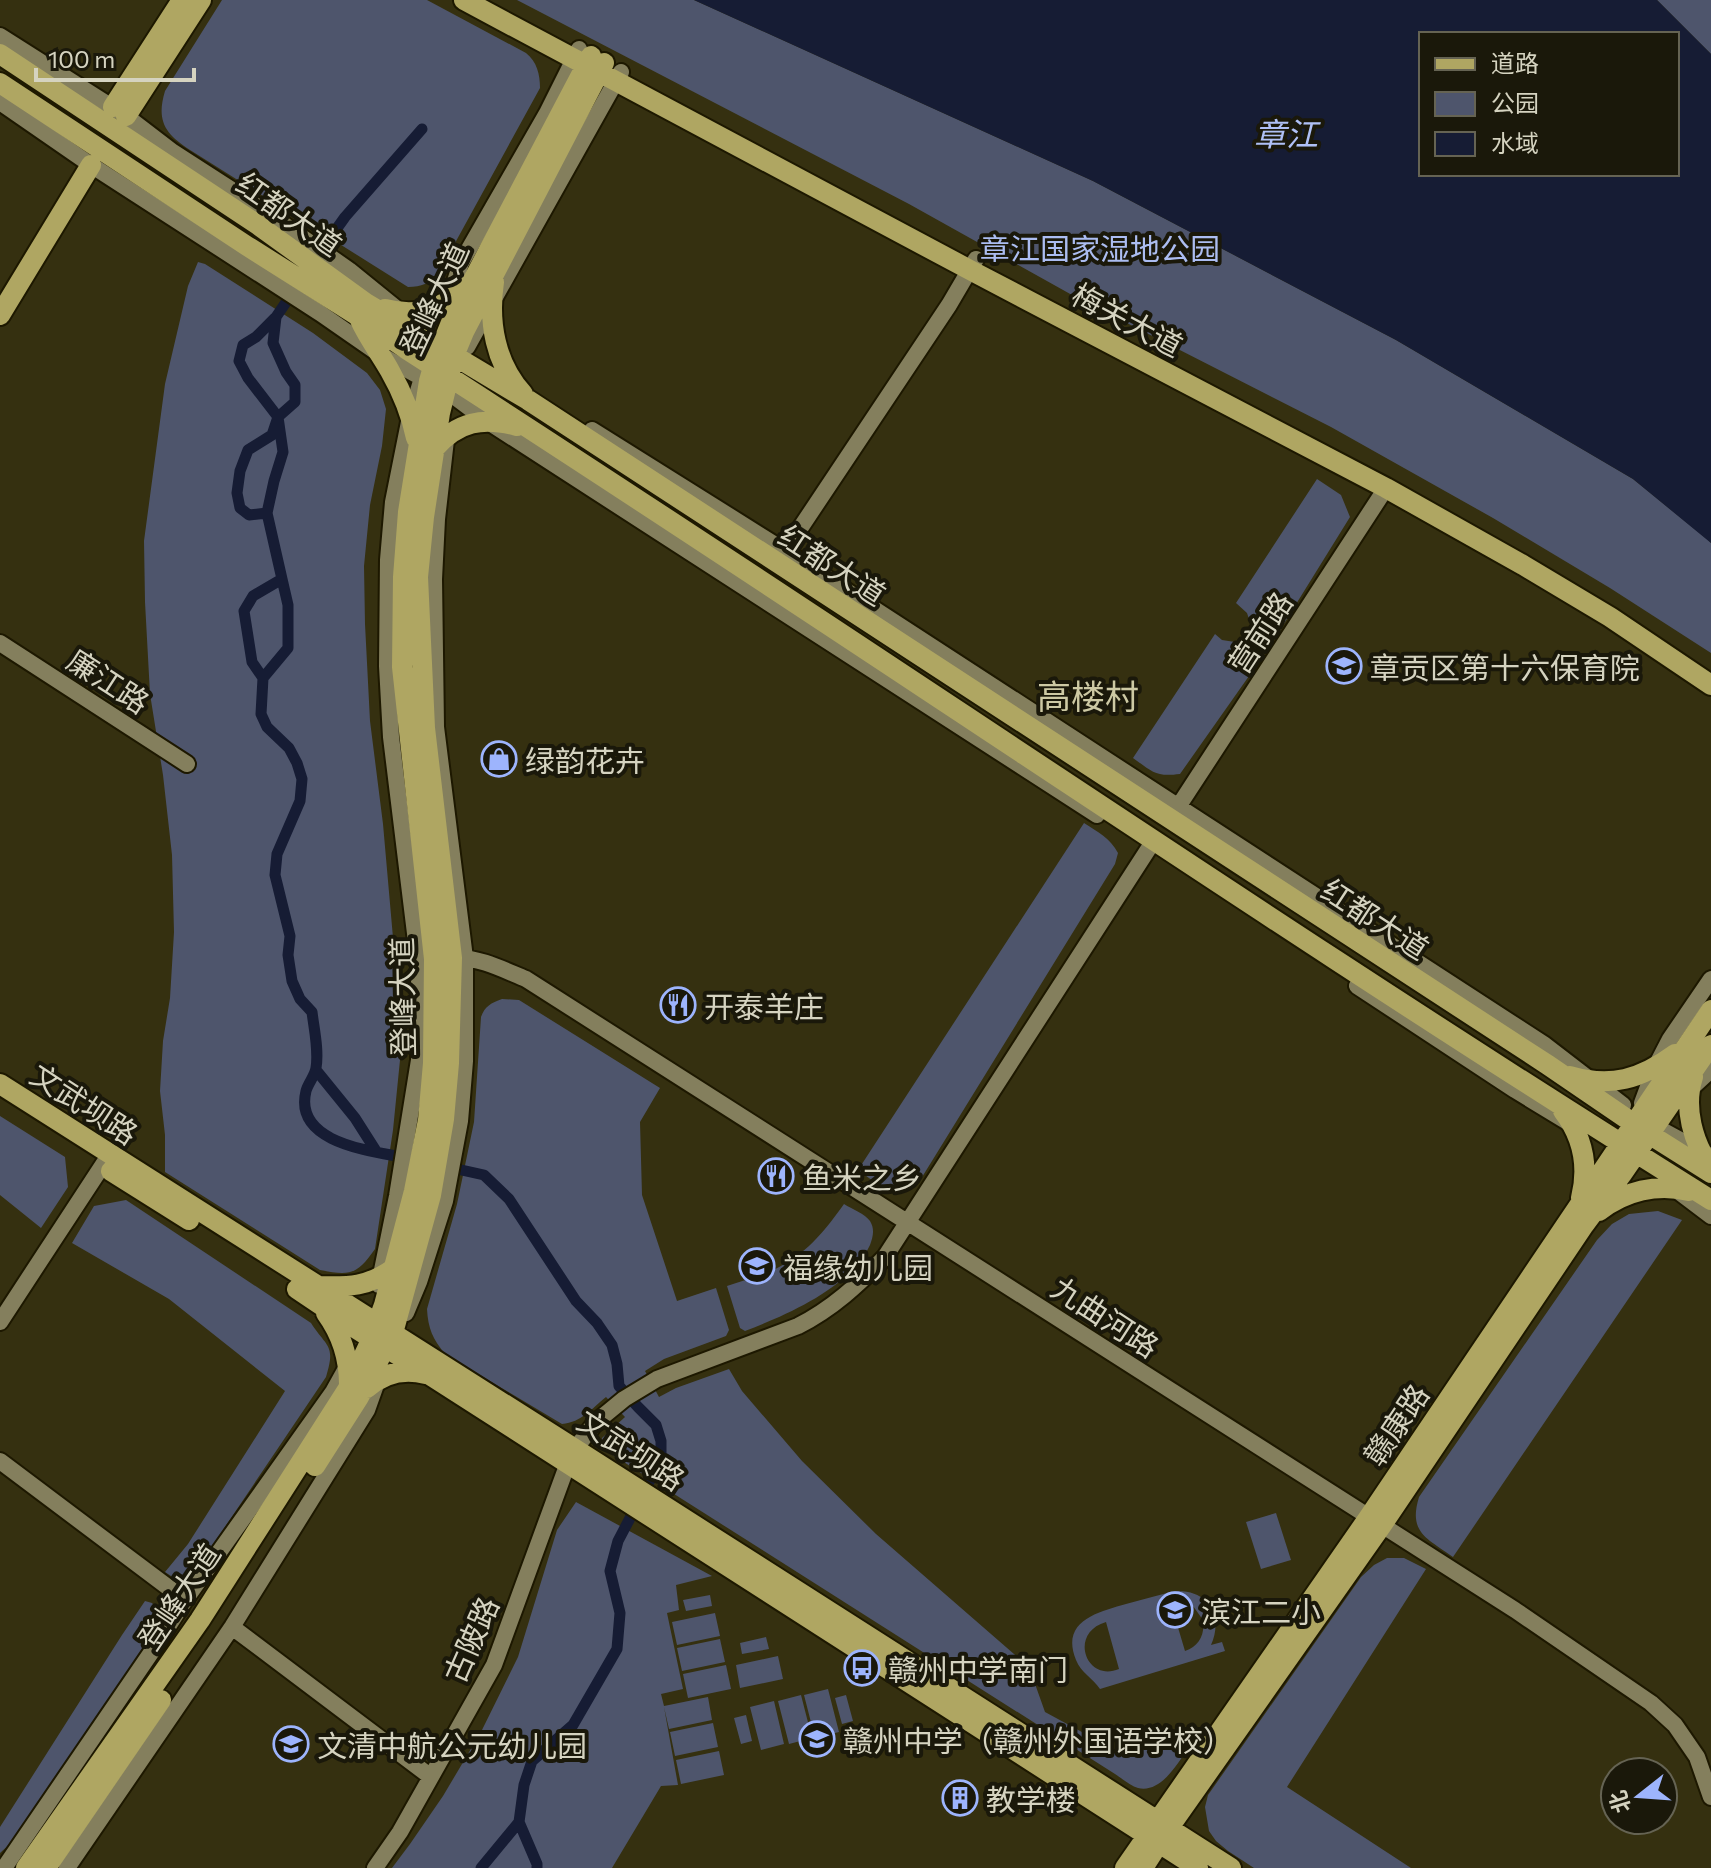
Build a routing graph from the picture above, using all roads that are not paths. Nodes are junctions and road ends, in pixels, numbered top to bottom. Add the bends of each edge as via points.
1 (182, 0) edge
2 (201, 0) edge
3 (464, 0) edge
4 (491, 0) edge
5 (0, 36) edge
6 (0, 54) edge
7 (596, 65) junction
8 (0, 83) edge
9 (0, 102) edge
10 (120, 112) junction
11 (85, 161) junction
12 (260, 218) junction
13 (240, 252) junction
14 (973, 264) junction
15 (487, 269) junction
16 (0, 288) edge
17 (334, 291) junction
18 (449, 301) junction
19 (492, 305) junction
20 (362, 309) junction
21 (403, 313) junction
22 (0, 315) edge
23 (379, 354) junction
24 (444, 364) junction
25 (512, 383) junction
26 (528, 400) junction
27 (410, 417) junction
28 (487, 421) junction
29 (530, 429) junction
30 (433, 444) junction
31 (1386, 488) junction
32 (785, 551) junction
33 (0, 643) edge
34 (1711, 670) edge
35 (1711, 685) edge
36 (187, 764) dead end
37 (1178, 807) junction
38 (1149, 848) junction
39 (443, 959) junction
40 (1711, 979) edge
41 (1711, 999) edge
42 (1711, 1010) edge
43 (1704, 1055) edge
44 (1548, 1065) junction
45 (1655, 1068) junction
46 (1589, 1080) junction
47 (0, 1084) edge
48 (1690, 1089) junction
49 (1539, 1090) junction
50 (0, 1099) edge
51 (436, 1119) junction
52 (1645, 1124) junction
53 (1573, 1125) junction
54 (1627, 1152) junction
55 (107, 1160) junction
56 (1708, 1162) edge
57 (1674, 1188) junction
58 (422, 1195) junction
59 (1710, 1204) edge
60 (1581, 1216) junction
61 (909, 1222) junction
62 (387, 1272) junction
63 (407, 1286) junction
64 (317, 1293) junction
65 (406, 1313) junction
66 (0, 1322) edge
67 (382, 1336) junction
68 (428, 1355) junction
69 (348, 1364) junction
70 (433, 1377) junction
71 (378, 1379) junction
72 (354, 1392) junction
73 (572, 1456) junction
74 (0, 1461) edge
75 (1376, 1521) junction
76 (185, 1600) junction
77 (232, 1627) junction
78 (431, 1777) junction
79 (1711, 1797) edge
80 (1158, 1832) junction
81 (4, 1868) edge
82 (26, 1868) edge
83 (46, 1868) edge
84 (67, 1868) edge
85 (375, 1868) edge
86 (1125, 1868) edge
87 (1143, 1868) edge
88 (1198, 1868) edge
89 (1231, 1868) edge

1 - 10 main road
2 - 10 main road
3 - 7 main road, 梅关大道
4 - 7 main road, 梅关大道
5 - 10 street
6 - 12 main road, 红都大道
7 - 14 main road, 梅关大道
7 - 15 main road, 登峰大道
7 - 18 street via 547,113 461,263
7 - 19 street
8 - 13 main road, 红都大道
9 - 11 street
10 - 12 street
11 - 13 street
11 - 16 main road
11 - 22 main road
12 - 17 main road, 红都大道
13 - 17 main road, 红都大道
14 - 31 main road, 梅关大道
14 - 32 street
14 - 34 main road, 梅关大道 via 1530,554
15 - 18 main road
15 - 19 main road
15 - 24 main road, 登峰大道 via 452,320
17 - 20 main road, 红都大道
17 - 21 street
17 - 23 street
18 - 21 main road
18 - 24 street
19 - 24 street
19 - 25 main road via 495,343
20 - 21 main road
20 - 23 main road via 368,338
20 - 24 main road, 红都大道
21 - 24 street
23 - 24 street
23 - 27 main road
24 - 25 street
24 - 26 main road, 红都大道
24 - 27 street
24 - 28 street
24 - 29 main road, 红都大道
24 - 30 main road, 登峰大道
24 - 30 street
25 - 26 main road
25 - 32 street
26 - 44 main road, 红都大道
27 - 30 main road
27 - 39 street via 388,560 391,737
28 - 29 main road
28 - 30 main road
28 - 38 street
29 - 49 main road, 红都大道
30 - 39 street
30 - 39 main road, 登峰大道 via 408,512 402,667
31 - 35 main road, 梅关大道 via 1610,617
31 - 37 street, 营前路
32 - 37 street
33 - 36 street, 廉江路
37 - 46 street via 1545,1045
38 - 53 street
38 - 61 street, 古陂路
39 - 51 main road, 登峰大道 via 433,1063
39 - 51 street via 465,1061
39 - 61 street, 九曲河路 via 497,967 526,979
40 - 45 street
41 - 43 main road
42 - 43 main road, 赣康路
43 - 45 main road
43 - 48 main road
43 - 52 main road, 赣康路
44 - 46 main road
44 - 52 main road, 红都大道
45 - 46 main road via 1619,1080
45 - 52 street
46 - 52 street
47 - 55 main road, 文武坝路
48 - 52 street
48 - 56 main road via 1695,1139
49 - 53 main road
49 - 54 main road, 红都大道
50 - 55 main road, 文武坝路
51 - 58 main road, 登峰大道
51 - 58 street
52 - 54 main road, 赣康路
52 - 56 main road, 红都大道
53 - 54 street
53 - 60 main road via 1585,1164
54 - 57 street
54 - 59 main road, 红都大道
54 - 60 main road, 赣康路
55 - 64 main road, 文武坝路
55 - 66 street
57 - 59 main road via 1696,1193
57 - 60 main road via 1626,1195
58 - 62 main road, 登峰大道
58 - 63 main road, 登峰大道
58 - 65 street via 419,1282
60 - 75 main road, 赣康路
61 - 73 street, 古陂路 via 870,1273 816,1317 657,1379 596,1422
61 - 75 street, 九曲河路
62 - 64 main road via 359,1285
62 - 67 main road, 登峰大道
63 - 65 main road
63 - 67 main road, 登峰大道
64 - 67 main road, 文武坝路
64 - 69 main road
65 - 67 street
65 - 68 main road via 415,1340
67 - 68 main road, 文武坝路
67 - 69 street
67 - 70 main road, 文武坝路
67 - 71 street
67 - 72 main road, 登峰大道
68 - 73 main road, 文武坝路
69 - 72 main road
69 - 76 street
70 - 71 main road via 407,1371
70 - 73 main road, 文武坝路
71 - 72 main road
71 - 77 street via 367,1410
72 - 82 main road, 登峰大道
72 - 83 main road, 登峰大道 via 212,1624
73 - 78 street, 古陂路 via 494,1665
73 - 80 main road, 文武坝路
74 - 76 street
75 - 79 street, 九曲河路 via 1651,1703 1675,1725 1697,1757
75 - 80 main road, 赣康路
76 - 81 street
77 - 78 street
77 - 84 street
78 - 85 street, 古陂路
80 - 86 main road, 赣康路
80 - 87 main road, 赣康路
80 - 88 main road, 文武坝路
80 - 89 main road, 文武坝路

